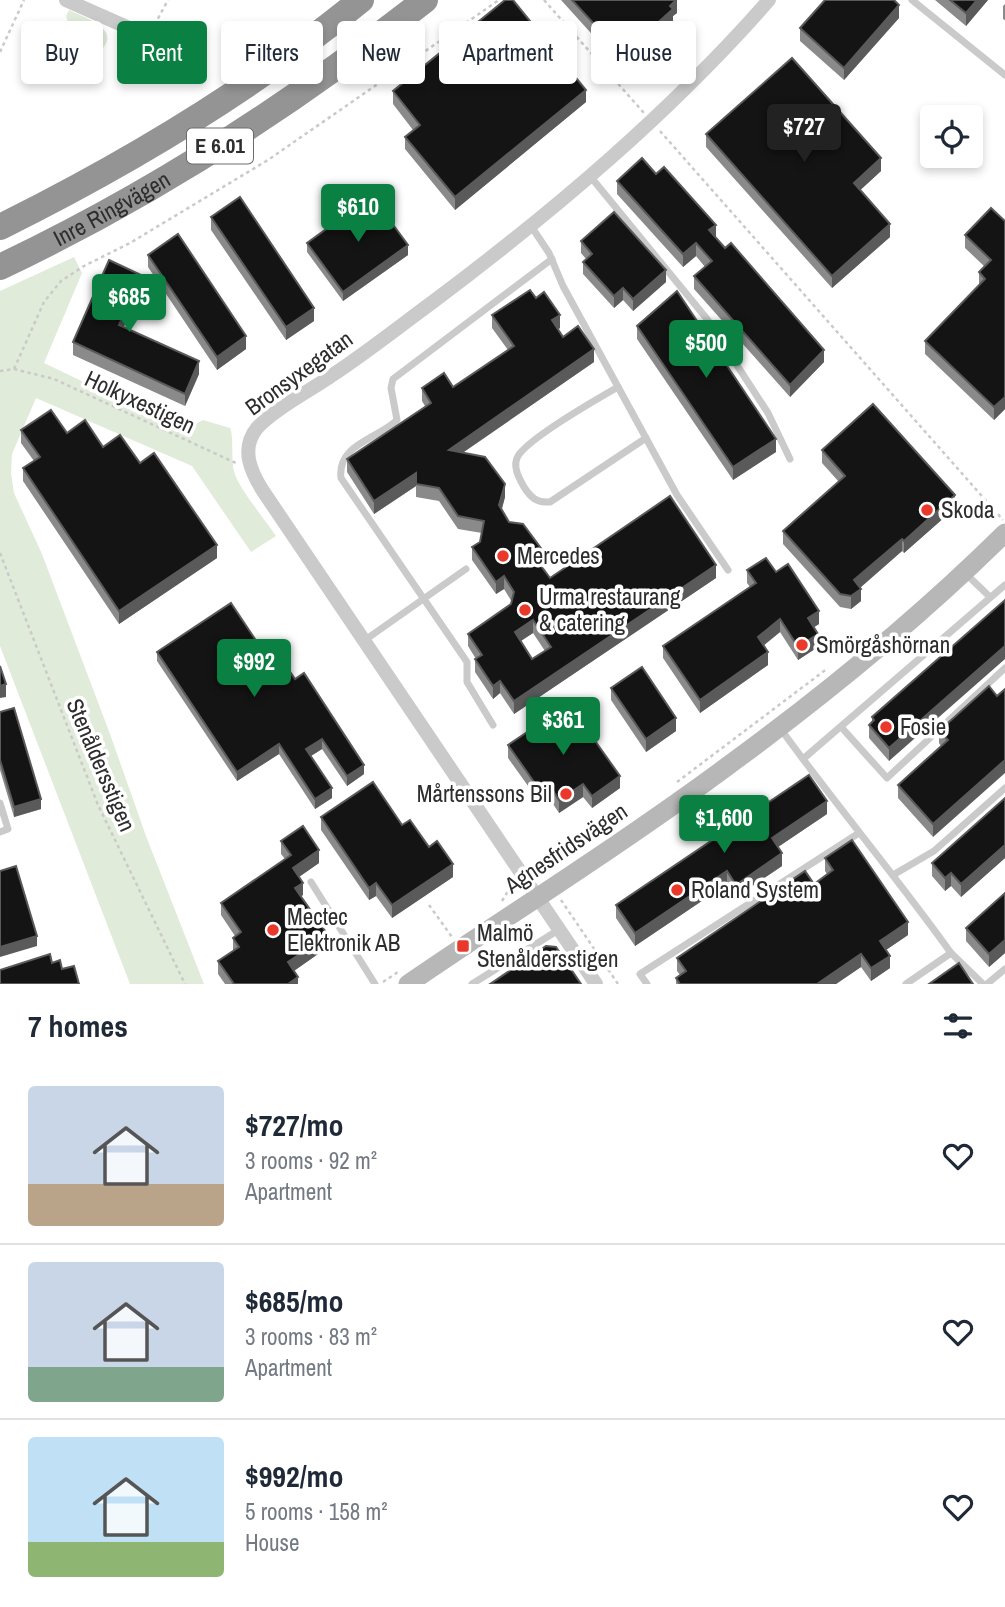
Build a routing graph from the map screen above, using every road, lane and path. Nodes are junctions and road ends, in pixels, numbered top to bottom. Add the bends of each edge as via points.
1 (66, 0) edge
2 (168, 0) edge
3 (361, 0) edge
4 (425, 0) edge
5 (499, 0) edge
6 (544, 0) edge
7 (769, 0) edge
8 (912, 0) edge
9 (23, 1) edge
10 (157, 21) edge
11 (117, 22) edge
12 (0, 52) edge
13 (1005, 75) edge
14 (650, 120) junction
15 (590, 176) junction
16 (531, 226) junction
17 (0, 227) edge
18 (552, 259) junction
19 (0, 267) edge
20 (14, 369) junction
21 (0, 371) edge
22 (618, 387) junction
23 (646, 438) junction
24 (790, 459) dead end
25 (250, 470) junction
26 (1004, 522) edge
27 (0, 553) edge
28 (466, 569) dead end
29 (728, 570) dead end
30 (965, 573) junction
31 (1005, 585) edge
32 (990, 597) junction
33 (423, 600) junction
34 (364, 641) junction
35 (831, 665) dead end
36 (1005, 668) edge
37 (493, 725) dead end
38 (780, 727) junction
39 (842, 728) junction
40 (803, 759) junction
41 (675, 784) dead end
42 (1005, 788) edge
43 (0, 803) edge
44 (622, 820) dead end
45 (0, 832) edge
46 (859, 832) junction
47 (523, 874) junction
48 (893, 875) junction
49 (311, 882) dead end
50 (545, 891) junction
51 (429, 905) dead end
52 (495, 906) dead end
53 (560, 929) junction
54 (459, 930) dead end
55 (951, 953) junction
56 (1005, 969) edge
57 (404, 977) edge
58 (185, 984) edge
59 (378, 984) edge
60 (472, 984) edge
61 (596, 984) edge
62 (618, 984) edge
63 (647, 984) edge
64 (906, 984) edge
65 (985, 984) edge

1 - 11 street
2 - 10 path
3 - 17 highway, Inre Ringvägen / E 6.01 via 312,40 148,148
4 - 19 highway, Inre Ringvägen / E 6.01 via 251,127 101,217
5 - 20 path via 268,160 61,281 44,302
6 - 14 path
7 - 14 street, Bronsyxegatan
8 - 13 lane
9 - 12 path
14 - 15 street, Bronsyxegatan
14 - 26 path
15 - 16 street, Bronsyxegatan
15 - 24 lane via 706,319 768,413
16 - 18 lane
16 - 25 street, Bronsyxegatan via 258,427 248,448
18 - 22 lane
18 - 33 lane via 400,372 391,388 397,420 344,458 341,478
20 - 21 path
20 - 25 path, Holkyxestigen via 54,379
22 - 23 lane
22 - 23 lane via 517,456 519,478 539,503 550,502
23 - 29 lane via 677,495
25 - 34 street
26 - 30 main road, Agnesfridsvägen
27 - 58 path, Stenåldersstigen via 98,805
28 - 33 lane
30 - 32 lane
30 - 38 main road, Agnesfridsvägen
31 - 32 lane
32 - 39 lane
33 - 34 lane
33 - 37 lane via 467,662 467,682
34 - 47 street
35 - 41 path
36 - 39 lane via 887,778
38 - 40 lane
38 - 50 main road, Agnesfridsvägen
39 - 40 lane
40 - 46 lane
42 - 48 lane via 934,851
43 - 45 lane via 8,829
44 - 47 path via 559,862 538,864
46 - 48 lane
46 - 63 lane via 640,974
47 - 50 street
47 - 52 path
48 - 55 lane
49 - 59 lane
50 - 53 street
50 - 57 main road, Agnesfridsvägen
50 - 62 path
51 - 54 path via 451,936
53 - 60 lane
53 - 61 street
55 - 64 lane
55 - 65 lane
56 - 65 lane
57 - 59 path

